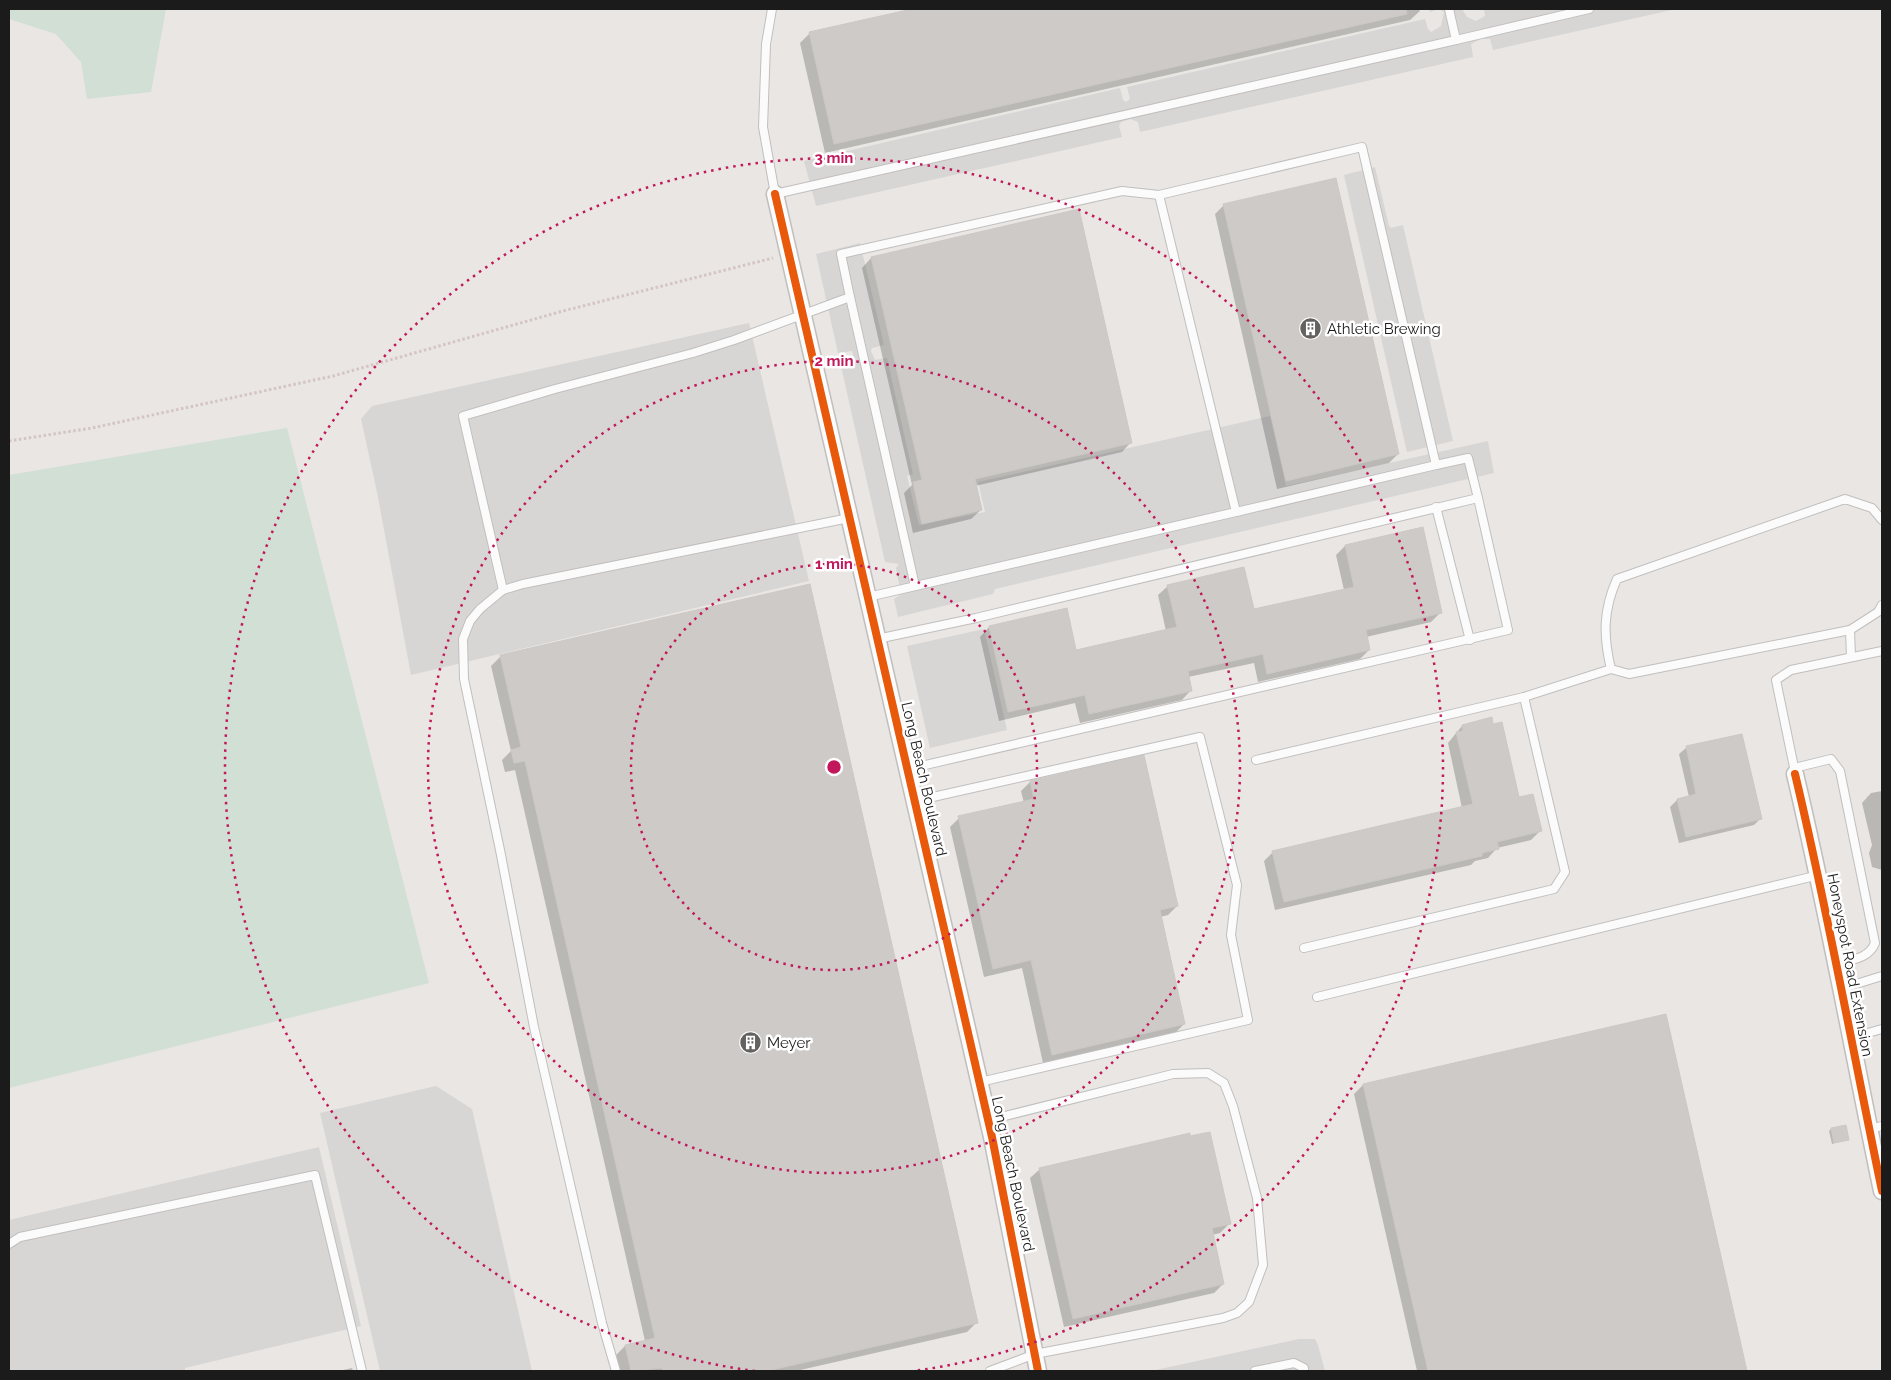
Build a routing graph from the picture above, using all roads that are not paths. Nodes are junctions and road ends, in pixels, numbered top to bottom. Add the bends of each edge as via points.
1 (772, 9) edge
2 (1449, 9) edge
3 (1589, 9) edge
4 (1456, 40) junction
5 (775, 194) junction
6 (1159, 195) junction
7 (850, 297) junction
8 (802, 313) junction
9 (1436, 465) junction
10 (1478, 498) junction
11 (1436, 507) junction
12 (1236, 512) junction
13 (849, 518) junction
14 (1882, 520) edge
15 (914, 586) junction
16 (503, 590) junction
17 (868, 597) junction
18 (1882, 605) edge
19 (1850, 630) junction
20 (877, 639) junction
21 (1470, 640) junction
22 (1882, 650) edge
23 (1851, 657) junction
24 (1612, 669) junction
25 (1524, 697) junction
26 (1256, 760) dead end
27 (908, 769) junction
28 (1794, 771) junction
29 (915, 801) junction
30 (1820, 876) junction
31 (1304, 948) dead end
32 (1836, 964) junction
33 (1882, 976) edge
34 (1840, 989) junction
35 (1316, 997) dead end
36 (1882, 1029) edge
37 (1850, 1038) junction
38 (980, 1082) junction
39 (988, 1120) junction
40 (1876, 1128) edge
41 (1881, 1181) edge
42 (9, 1244) edge
43 (1035, 1354) junction
44 (362, 1371) edge
45 (616, 1371) edge
46 (990, 1371) edge
47 (1038, 1371) edge
48 (1254, 1371) edge
49 (1304, 1371) edge

1 - 5 lane via 766,44 763,127
2 - 4 lane
3 - 4 lane
4 - 5 lane
5 - 8 street, Long Beach Boulevard
6 - 7 lane via 1122,191 841,254
6 - 9 lane via 1362,147
6 - 12 lane
7 - 8 lane
7 - 15 lane
8 - 13 street, Long Beach Boulevard
8 - 16 lane via 701,351 464,416
9 - 10 lane via 1468,458
9 - 12 lane
10 - 11 lane
10 - 21 lane via 1508,630
11 - 20 lane
11 - 21 lane
12 - 15 lane
13 - 16 lane
13 - 17 street, Long Beach Boulevard
14 - 24 lane via 1872,508 1845,499 1617,579 1608,597 1604,640
15 - 17 lane
16 - 45 lane via 480,608 470,621 463,639 464,679 534,1027
17 - 20 street, Long Beach Boulevard
18 - 19 lane via 1878,612
19 - 23 lane
19 - 24 lane via 1629,674
20 - 27 street, Long Beach Boulevard
21 - 27 lane
22 - 23 lane
23 - 28 lane via 1791,670 1776,680
24 - 25 lane
25 - 26 lane
25 - 31 lane via 1565,872 1554,889
27 - 29 street, Long Beach Boulevard
28 - 30 street, Honeyspot Road Extension
28 - 32 lane via 1831,759 1840,771 1874,943 1872,950 1864,956
29 - 38 street, Long Beach Boulevard
29 - 38 lane via 1200,737 1237,886 1231,936 1248,1020
30 - 32 street, Honeyspot Road Extension
30 - 35 lane
32 - 34 street, Honeyspot Road Extension
33 - 34 lane
34 - 37 street, Honeyspot Road Extension
36 - 37 lane
37 - 40 street, Honeyspot Road Extension
38 - 39 street, Long Beach Boulevard
39 - 43 street, Long Beach Boulevard
39 - 43 lane via 1173,1074 1208,1073 1224,1083 1257,1198 1263,1264 1249,1302 1237,1313
40 - 41 street, Honeyspot Road Extension
42 - 44 lane via 20,1237 315,1175
43 - 46 lane
43 - 47 street, Long Beach Boulevard
48 - 49 lane via 1294,1363

